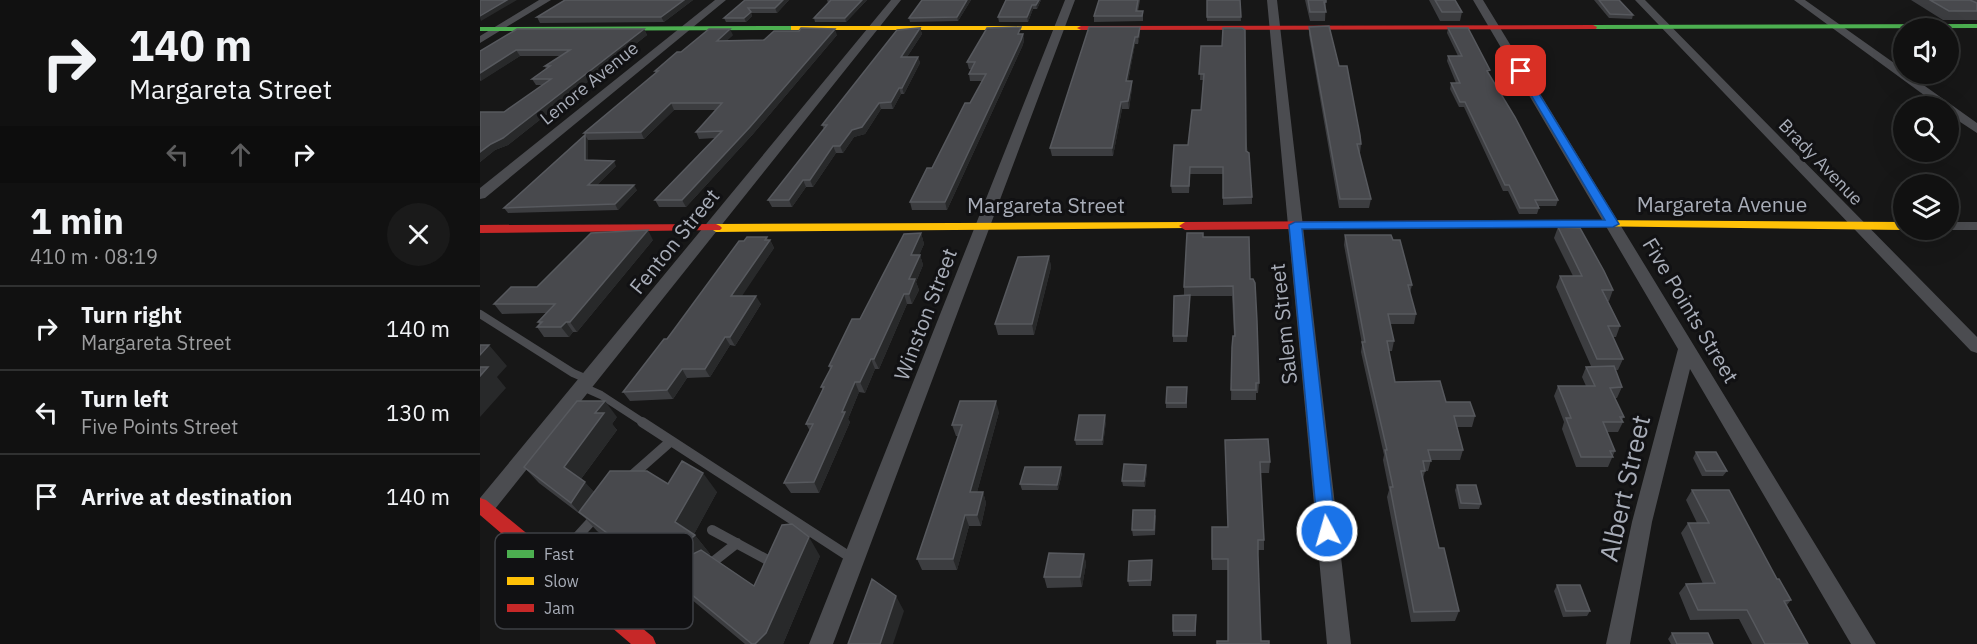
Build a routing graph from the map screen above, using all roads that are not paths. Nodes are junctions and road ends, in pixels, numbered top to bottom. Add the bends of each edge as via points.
1 (546, 0) edge
2 (721, 0) edge
3 (896, 0) edge
4 (1070, 0) edge
5 (1272, 0) edge
6 (1478, 0) edge
7 (1640, 0) edge
8 (1799, 0) edge
9 (1494, 26) junction
10 (1666, 26) junction
11 (1835, 26) junction
12 (1977, 26) edge
13 (1060, 27) junction
14 (1275, 27) junction
15 (685, 28) junction
16 (873, 28) junction
17 (480, 29) edge
18 (498, 29) junction
19 (480, 40) edge
20 (1932, 96) edge
21 (1959, 116) edge
22 (1977, 129) edge
23 (480, 195) edge
24 (1613, 224) junction
25 (1295, 225) junction
26 (983, 226) junction
27 (1857, 226) junction
28 (1893, 226) edge
29 (1959, 226) edge
30 (1977, 226) edge
31 (711, 228) junction
32 (480, 229) edge
33 (480, 314) edge
34 (1687, 346) junction
35 (1977, 347) edge
36 (586, 383) junction
37 (671, 441) junction
38 (619, 488) edge
39 (606, 505) edge
40 (482, 507) edge
41 (712, 530) dead end
42 (513, 533) edge
43 (583, 533) edge
44 (737, 543) junction
45 (854, 560) junction
46 (773, 562) edge
47 (706, 567) edge
48 (628, 629) edge
49 (646, 644) edge
50 (821, 644) edge
51 (1339, 644) edge
52 (1618, 644) edge
53 (1864, 644) edge

1 - 18 street
2 - 15 street, Lenore Avenue
3 - 16 street, Fenton Street
4 - 13 street, Winston Street
5 - 14 street, Salem Street
6 - 9 street, Five Points Street
7 - 10 street, Brady Avenue
8 - 11 street
9 - 10 street
9 - 14 street
9 - 24 street, Five Points Street
10 - 11 street
10 - 27 street, Brady Avenue
11 - 12 street
11 - 20 street
13 - 14 street
13 - 16 street
13 - 26 street, Winston Street
14 - 25 street, Salem Street
15 - 16 street
15 - 18 street
15 - 23 street, Lenore Avenue
16 - 31 street, Fenton Street
17 - 18 street
18 - 19 street
21 - 22 street
24 - 25 street, Margareta Street
24 - 27 street, Margareta Avenue
24 - 34 street, Five Points Street
25 - 26 street, Margareta Street
25 - 51 street, Salem Street
26 - 31 street, Margareta Street
26 - 45 street, Winston Street
27 - 28 street, Margareta Avenue
27 - 35 street, Brady Avenue
29 - 30 street
31 - 32 street, Margareta Street
31 - 36 street, Fenton Street
33 - 36 lane
34 - 52 street, Albert Street via 1642,522
34 - 53 street, Five Points Street
36 - 37 lane
36 - 40 street, Fenton Street
37 - 38 lane
37 - 45 lane
39 - 43 lane
40 - 42 street
41 - 44 lane
44 - 46 lane
44 - 47 lane
45 - 50 street, Winston Street
48 - 49 street

